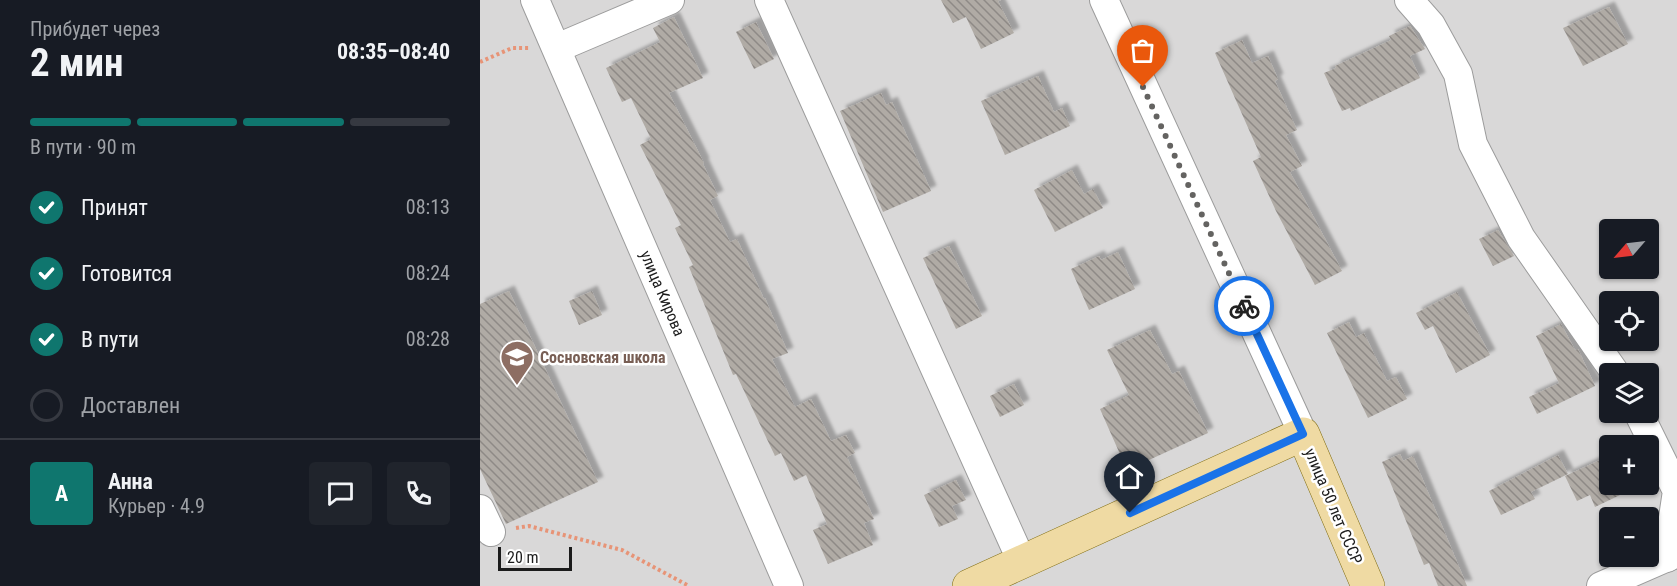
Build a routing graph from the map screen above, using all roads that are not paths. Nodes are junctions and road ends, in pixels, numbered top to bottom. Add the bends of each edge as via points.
1 (535, 0) edge
2 (670, 0) edge
3 (769, 0) edge
4 (1104, 0) edge
5 (1409, 0) edge
6 (557, 48) junction
7 (1608, 363) edge
8 (1644, 423) edge
9 (1303, 434) junction
10 (1672, 556) edge
11 (1022, 562) junction
12 (789, 586) edge
13 (969, 586) edge
14 (1368, 586) edge
15 (1601, 586) edge

1 - 6 street, улица Кирова
2 - 6 street
3 - 11 street
4 - 9 street, улица 50 лет СССР
5 - 7 street via 1431,25 1458,74 1473,144 1521,238
6 - 12 street, улица Кирова
8 - 10 street via 1677,490
9 - 11 main road
9 - 14 main road, улица 50 лет СССР
10 - 15 street
11 - 13 main road

